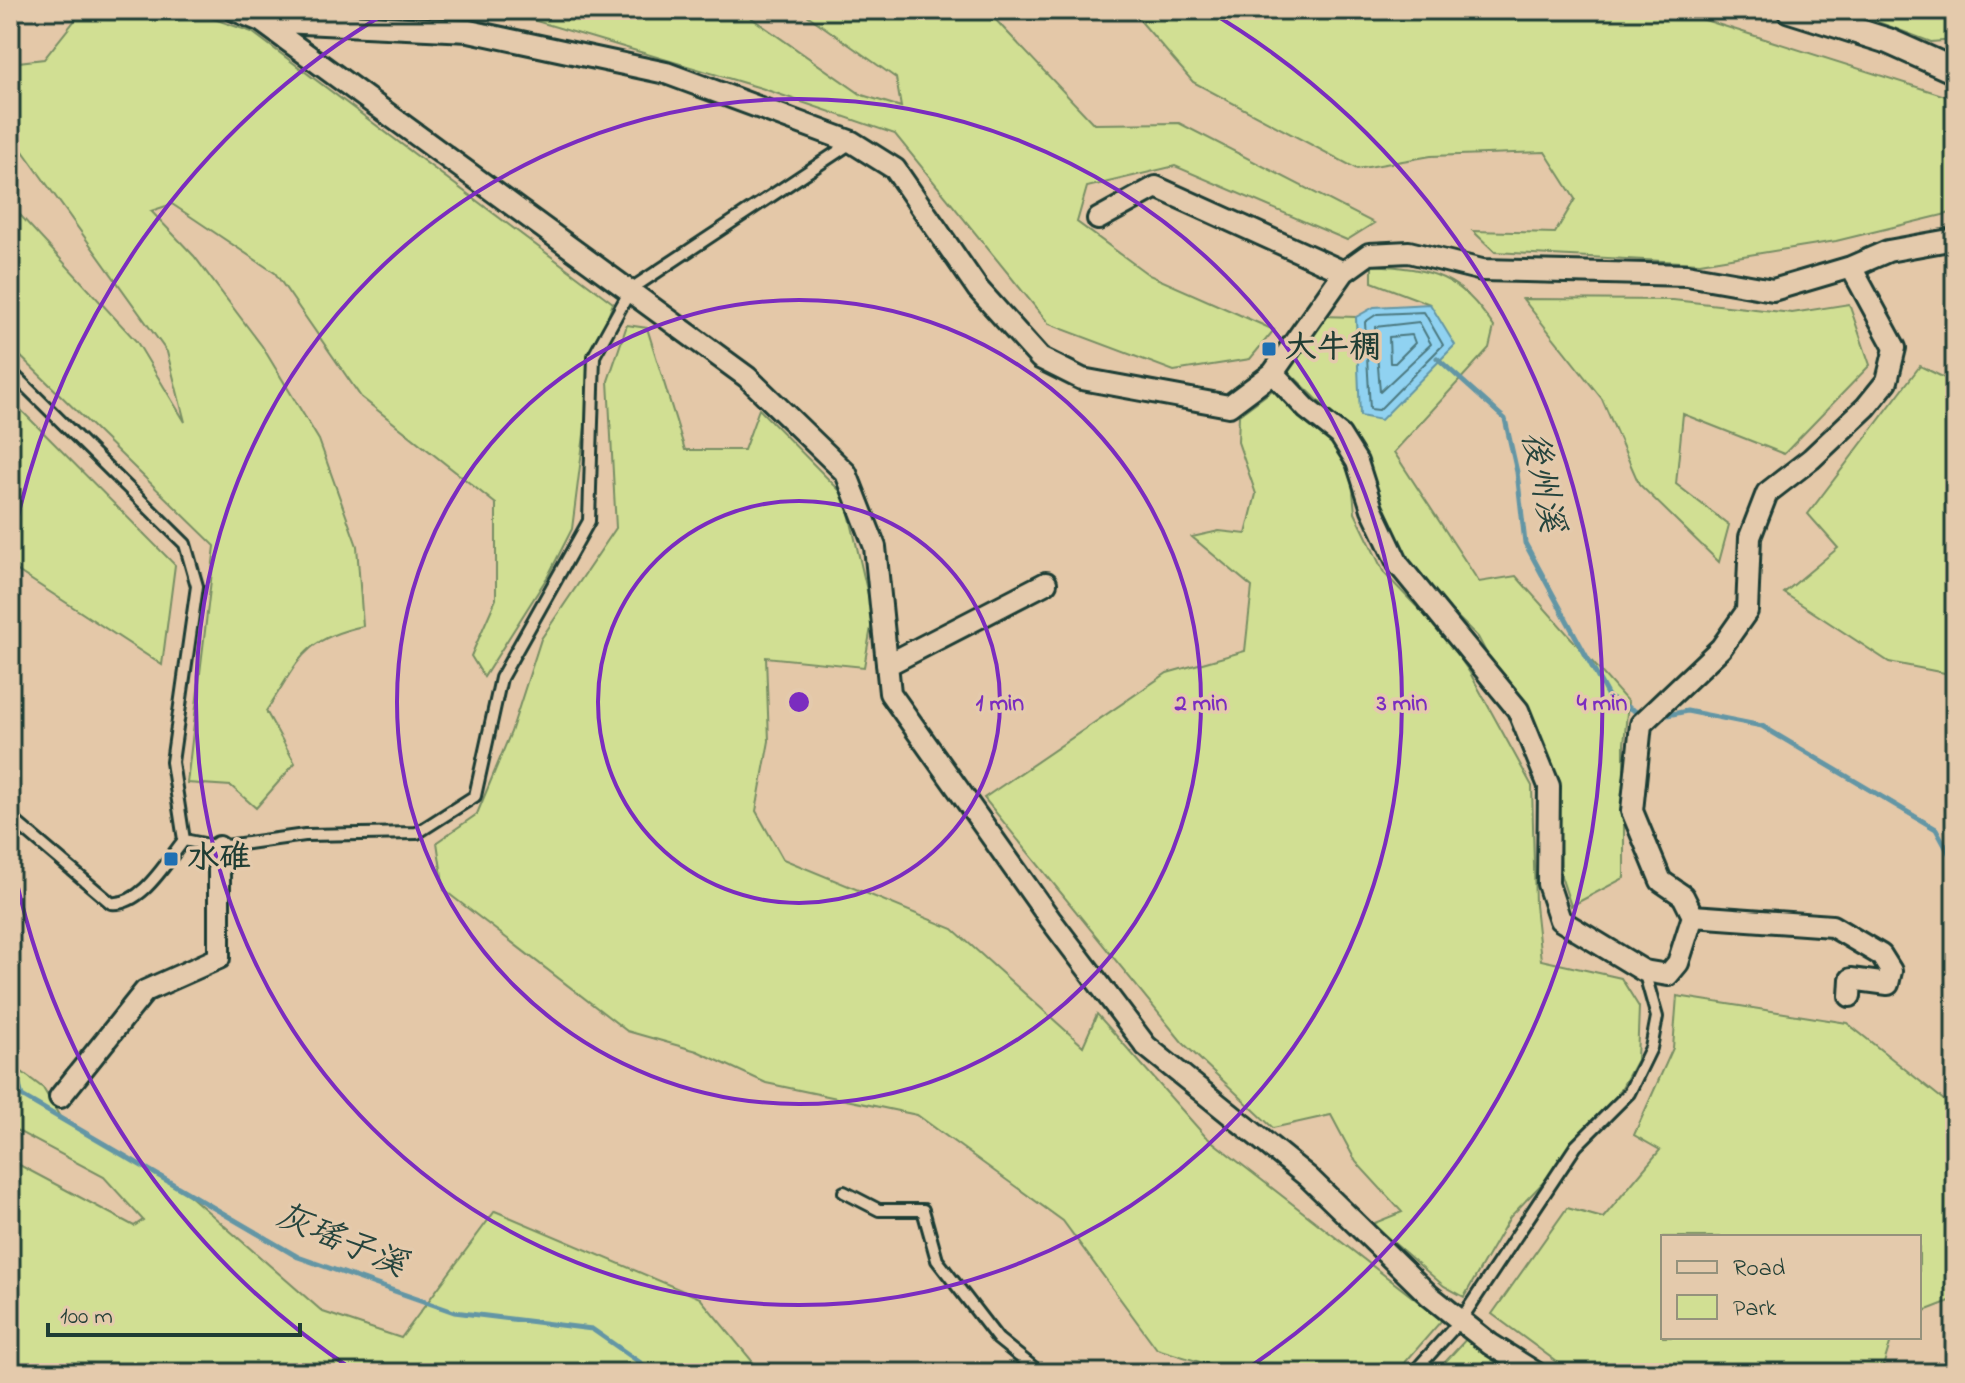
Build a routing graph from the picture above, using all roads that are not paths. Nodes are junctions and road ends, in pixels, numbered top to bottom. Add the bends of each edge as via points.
1 (234, 10) edge
2 (1790, 10) edge
3 (261, 21) junction
4 (1955, 71) edge
5 (852, 142) junction
6 (1098, 219) dead end
7 (1955, 239) edge
8 (1851, 267) junction
9 (1344, 272) junction
10 (631, 289) junction
11 (10, 371) edge
12 (1273, 373) junction
13 (1046, 583) dead end
14 (887, 665) junction
15 (10, 817) edge
16 (184, 840) junction
17 (219, 847) junction
18 (1693, 916) junction
19 (1644, 971) junction
20 (1850, 996) dead end
21 (60, 1097) dead end
22 (844, 1192) dead end
23 (1460, 1321) junction
24 (1040, 1373) edge
25 (1413, 1373) edge
26 (1536, 1373) edge

1 - 3 street
2 - 4 street via 1888,41
3 - 5 street via 469,31 666,73
3 - 10 street
5 - 10 lane
5 - 12 street via 895,169 978,289 1040,358 1082,379 1229,406
6 - 9 street via 1156,187
7 - 8 street via 1888,251
8 - 9 street via 1773,290 1687,275 1482,270 1409,252 1369,254
8 - 18 street via 1895,348 1887,381 1866,407 1767,493 1750,537 1747,611 1721,648 1641,724 1632,811 1661,881 1683,896
9 - 12 street
10 - 14 street via 747,377 846,473 875,547
10 - 17 lane via 594,356 589,521 501,678 475,796 417,833 305,835
11 - 16 lane via 185,544 197,586 172,762
12 - 19 street via 1340,435 1357,462 1398,564 1518,710 1549,786 1548,884 1560,920
13 - 14 street
14 - 23 street via 890,693 927,749 1146,1046 1308,1177
15 - 16 lane via 111,903 123,904 136,896
16 - 17 lane
17 - 21 street via 219,958 145,991
18 - 19 street via 1678,963 1668,975
18 - 20 street via 1832,926 1881,955 1891,971 1888,984 1851,979
19 - 23 lane via 1657,1017 1651,1048 1629,1093 1576,1146
22 - 24 lane via 879,1210 923,1210 945,1272 998,1339
23 - 25 lane
23 - 26 street

